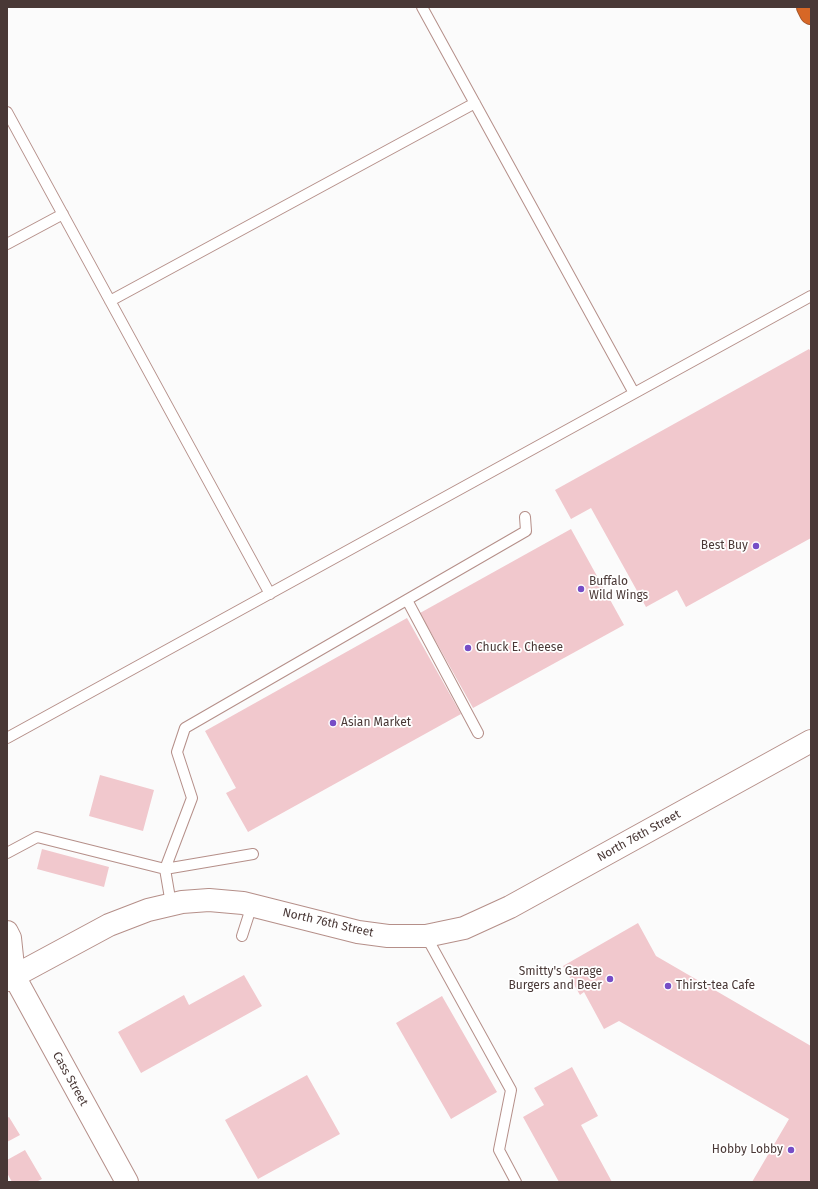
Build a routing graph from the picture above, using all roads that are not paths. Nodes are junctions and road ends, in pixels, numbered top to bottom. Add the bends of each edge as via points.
1 (422, 7) edge
2 (808, 7) edge
3 (811, 13) edge
4 (475, 103) junction
5 (7, 112) edge
6 (62, 214) junction
7 (7, 244) edge
8 (811, 296) edge
9 (110, 301) junction
10 (634, 393) junction
11 (525, 517) dead end
12 (270, 594) junction
13 (407, 600) junction
14 (478, 733) dead end
15 (7, 738) edge
16 (811, 741) edge
17 (7, 853) edge
18 (253, 854) dead end
19 (165, 869) junction
20 (171, 904) junction
21 (252, 905) junction
22 (7, 932) edge
23 (242, 936) dead end
24 (426, 936) junction
25 (9, 975) edge
26 (127, 1182) edge
27 (516, 1182) edge

1 - 4 lane
2 - 3 highway
4 - 9 lane
4 - 10 lane
5 - 6 lane
6 - 7 lane
6 - 9 lane
8 - 10 lane
9 - 12 lane
10 - 12 lane
11 - 13 lane via 526,532
12 - 15 lane
13 - 14 lane
13 - 19 lane via 185,728 178,752 192,798
16 - 24 street, North 76th Street via 494,915 464,928
17 - 19 lane via 37,837
18 - 19 lane
19 - 20 lane
20 - 21 street, North 76th Street via 223,901
20 - 25 street, North 76th Street via 138,913 109,925
21 - 23 lane
21 - 24 street, North 76th Street via 358,932 397,937
22 - 25 street, Cass Street via 10,938
24 - 27 lane via 511,1090 499,1150
25 - 26 street, Cass Street

